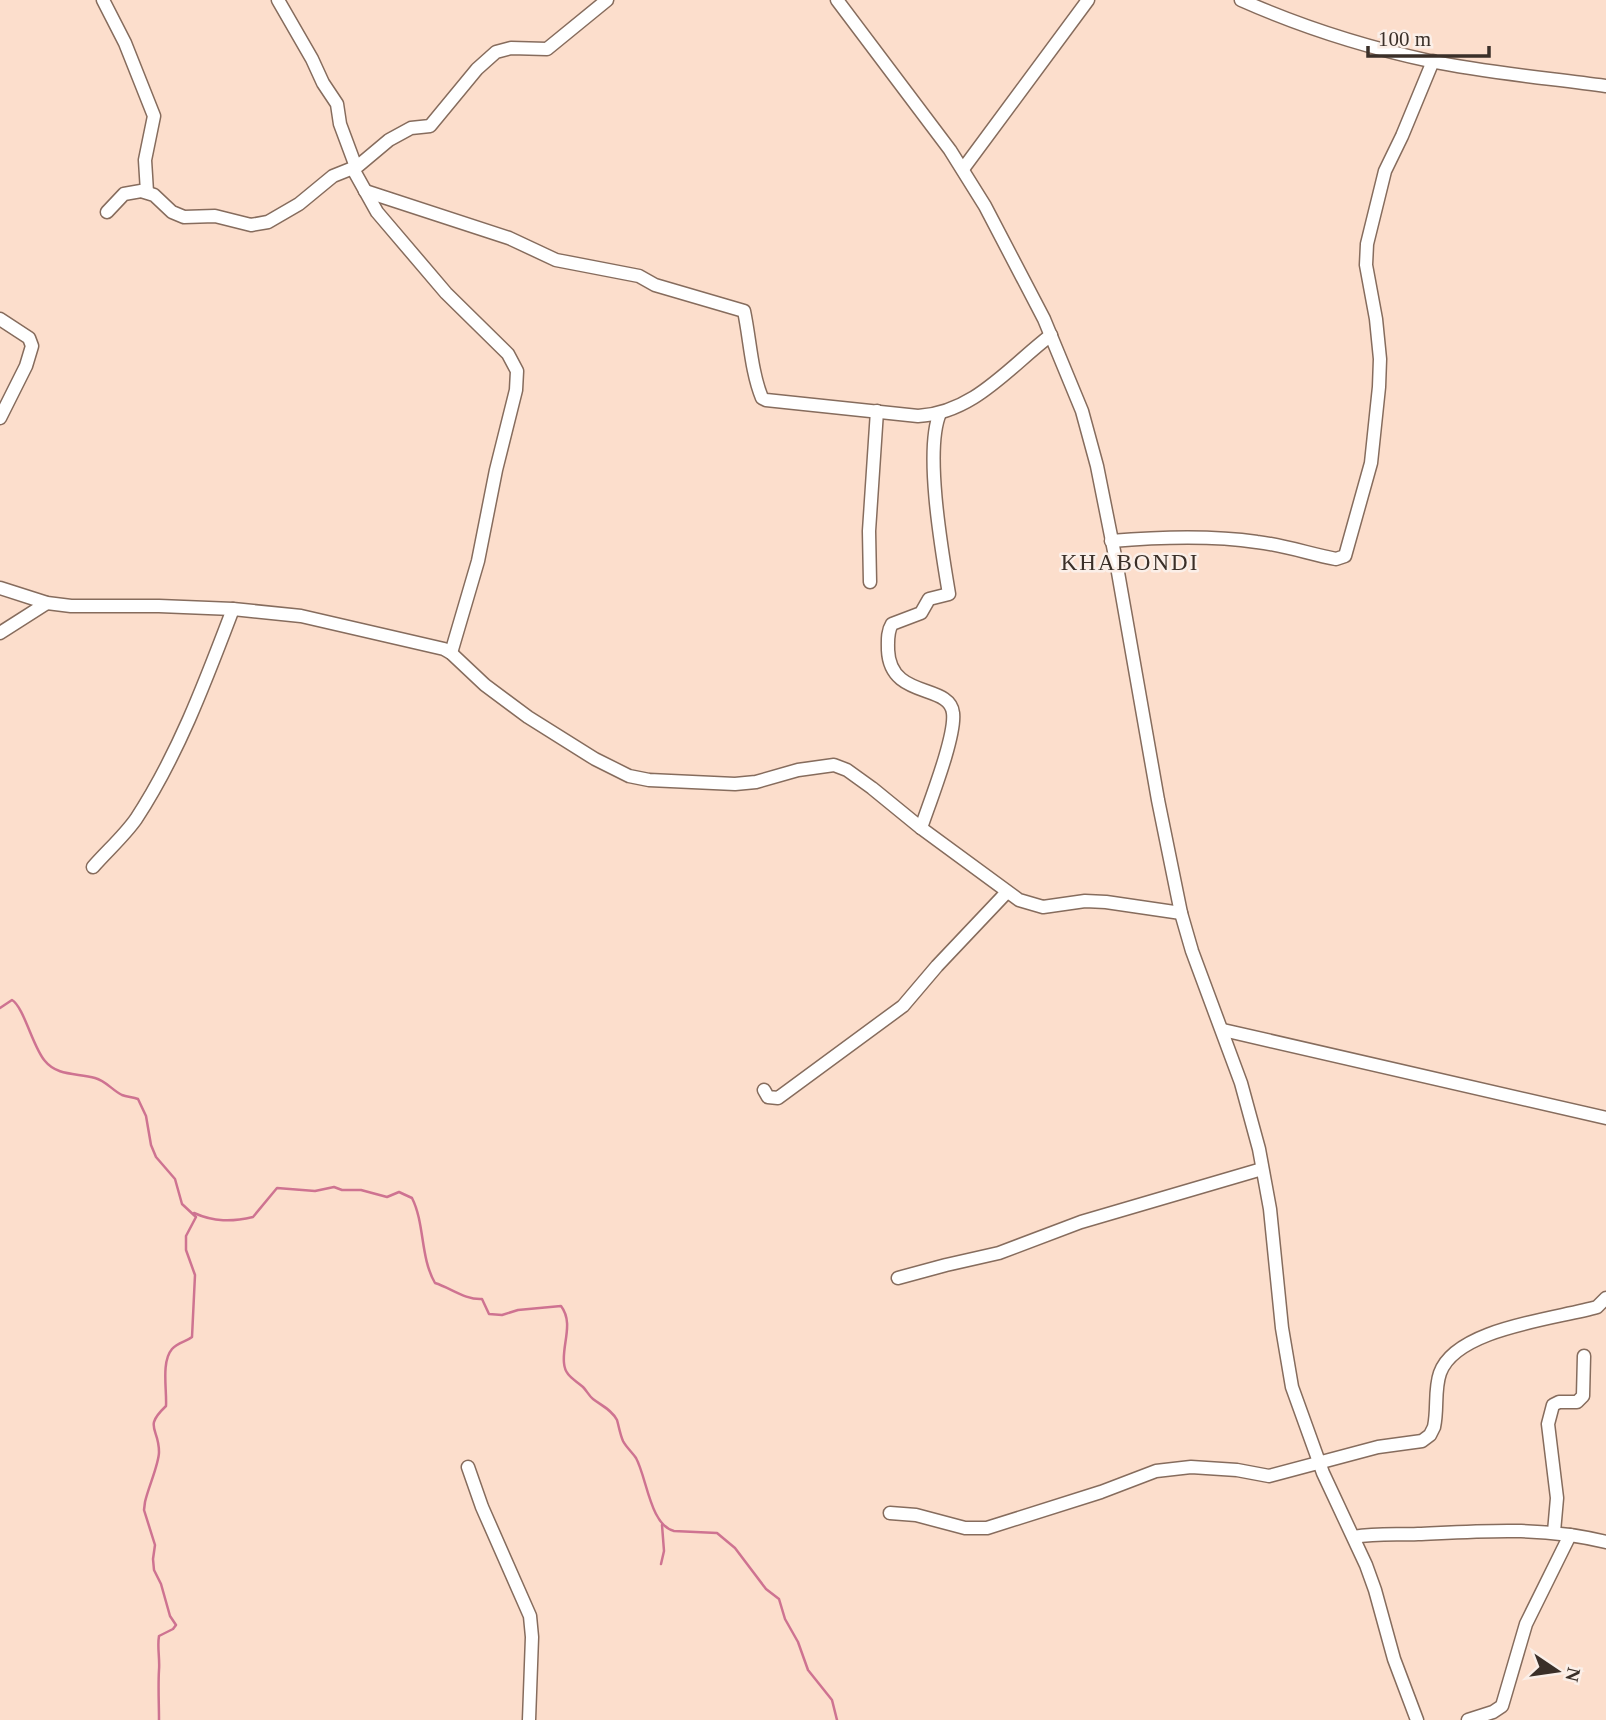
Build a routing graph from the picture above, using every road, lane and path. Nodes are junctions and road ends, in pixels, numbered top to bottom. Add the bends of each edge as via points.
1 (103, 0) edge
2 (278, 0) edge
3 (607, 0) edge
4 (837, 0) edge
5 (1088, 0) edge
6 (1241, 0) edge
7 (1433, 61) junction
8 (1606, 86) edge
9 (355, 168) junction
10 (963, 169) junction
11 (365, 191) junction
12 (147, 192) junction
13 (107, 212) dead end
14 (0, 319) edge
15 (1051, 335) junction
16 (877, 411) junction
17 (940, 413) junction
18 (0, 418) edge
19 (1111, 541) junction
20 (870, 582) dead end
21 (0, 588) edge
22 (47, 603) junction
23 (233, 609) junction
24 (0, 633) edge
25 (451, 653) junction
26 (921, 828) junction
27 (93, 867) dead end
28 (1007, 892) junction
29 (1181, 913) junction
30 (1223, 1030) junction
31 (765, 1090) dead end
32 (1606, 1118) edge
33 (1262, 1169) junction
34 (898, 1278) dead end
35 (1606, 1298) edge
36 (1584, 1356) dead end
37 (1320, 1464) junction
38 (468, 1467) dead end
39 (890, 1513) dead end
40 (1554, 1532) junction
41 (1570, 1535) junction
42 (1354, 1537) junction
43 (1606, 1542) edge
44 (528, 1720) edge
45 (1417, 1720) edge
46 (1468, 1720) edge

1 - 12 street via 154,116 145,160
2 - 9 street via 337,104
3 - 9 street via 547,49 496,52 430,126 411,128 389,140
4 - 10 street
5 - 10 street
6 - 7 street via 1341,38
7 - 8 street
7 - 19 street via 1385,171 1367,244 1380,387 1371,463 1345,556 1336,559 1271,544 1220,539
9 - 11 street
9 - 12 street via 334,176 272,220 251,225 215,216 177,215
10 - 15 street
11 - 16 street via 496,234 556,260 639,276 744,311 763,399
11 - 25 street via 377,212 446,293 508,354 517,371 478,561
12 - 13 street via 124,194
14 - 18 street via 29,338 32,346
15 - 17 street via 985,391
15 - 19 street via 1087,427
16 - 17 street
16 - 20 street
17 - 26 street via 934,448 949,594 929,599 921,613 894,623 888,634 894,674 949,702 953,712 947,749
19 - 29 street
21 - 22 street
22 - 23 street
22 - 24 street
23 - 25 street via 301,616
23 - 27 street via 155,788 127,831
25 - 26 street via 527,717 629,776 735,784 834,765 872,788
26 - 28 street
28 - 29 street via 1038,906 1106,901
28 - 31 street via 893,1015 778,1098 768,1097
29 - 30 street
30 - 32 street
30 - 33 street
33 - 34 street via 1081,1222 999,1253
33 - 37 street via 1288,1374
35 - 37 street via 1597,1307 1503,1329 1452,1355 1440,1372 1434,1427 1422,1440 1371,1448
36 - 40 street via 1582,1397 1553,1405 1548,1420 1557,1498
37 - 39 street via 1269,1476 1191,1467 1156,1471 987,1528
37 - 42 street
38 - 44 street via 530,1616
40 - 41 street
40 - 42 street via 1483,1530
41 - 43 street
41 - 46 street via 1526,1624 1502,1706
42 - 45 street

